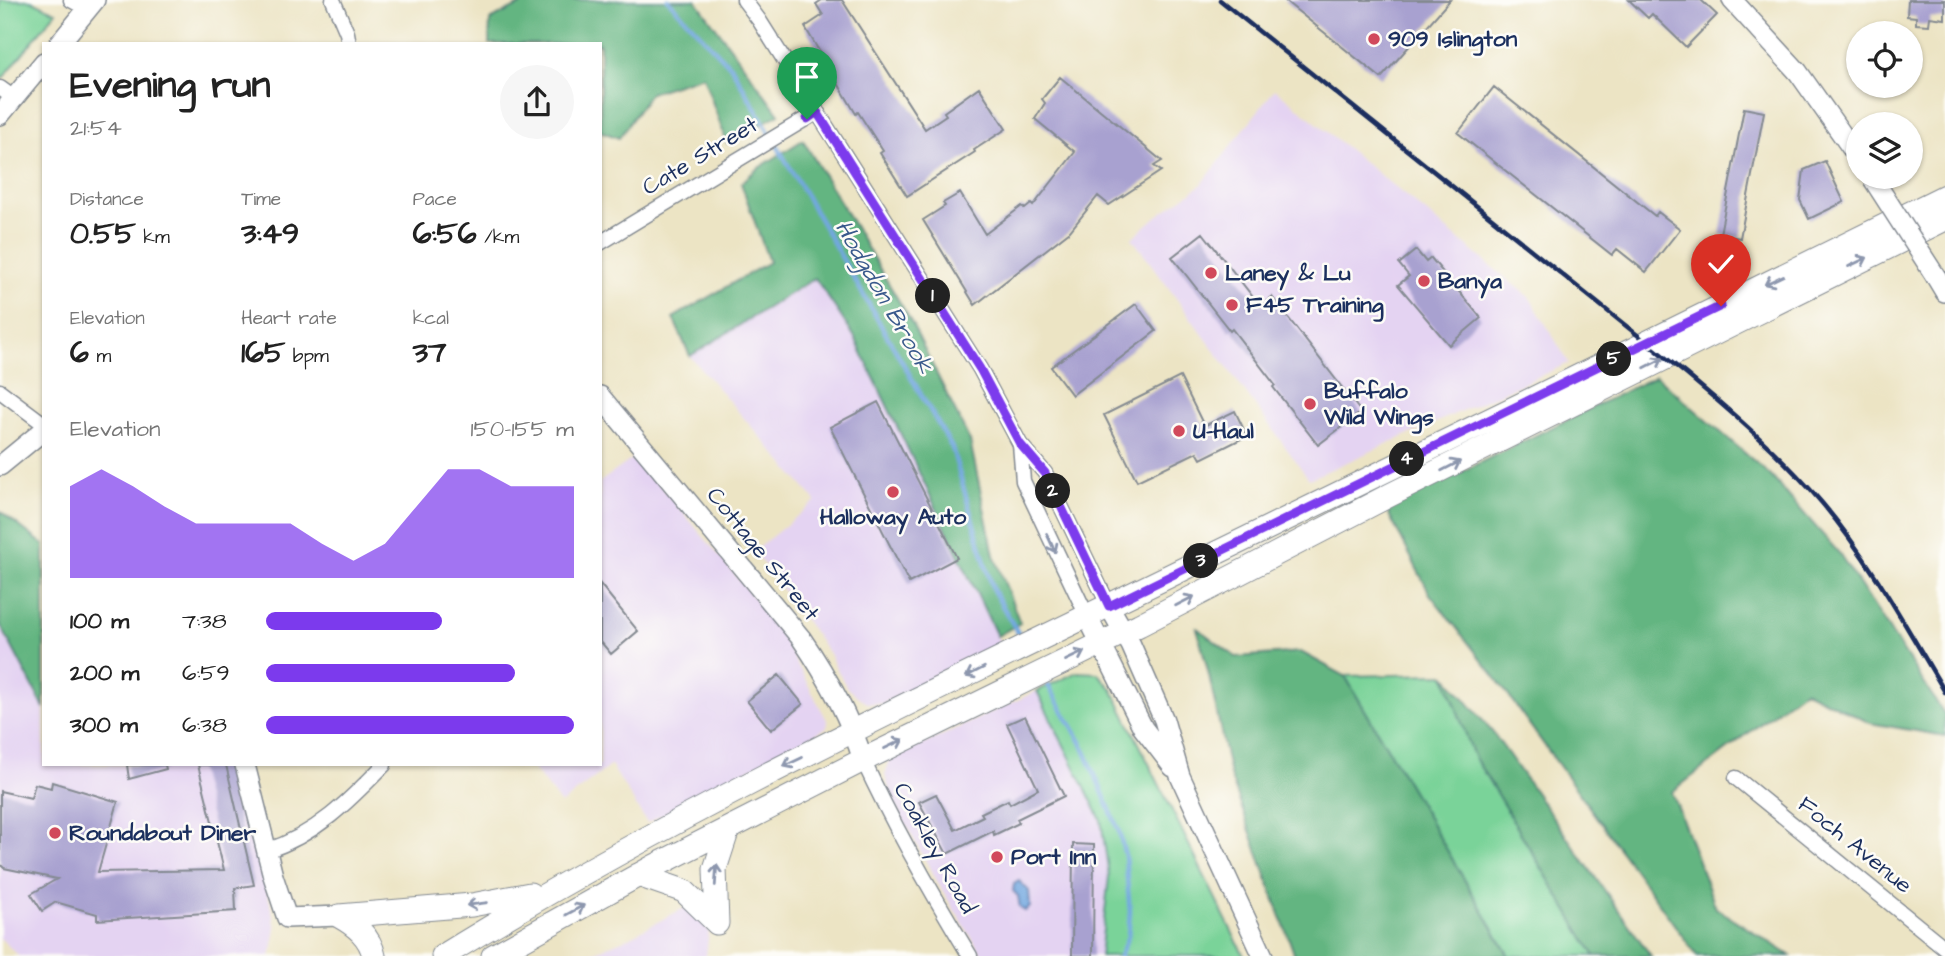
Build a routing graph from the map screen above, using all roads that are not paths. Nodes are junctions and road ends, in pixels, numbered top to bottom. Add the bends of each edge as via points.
1 (744, 0) edge
2 (1732, 0) edge
3 (337, 2) edge
4 (85, 3) edge
5 (60, 42) edge
6 (349, 42) edge
7 (42, 64) edge
8 (7, 93) edge
9 (817, 112) junction
10 (0, 115) edge
11 (1846, 140) edge
12 (1879, 189) edge
13 (1945, 196) edge
14 (1945, 219) edge
15 (602, 242) edge
16 (1940, 285) edge
17 (0, 390) edge
18 (602, 398) edge
19 (42, 422) edge
20 (42, 432) edge
21 (1020, 444) junction
22 (0, 467) edge
23 (1109, 606) junction
24 (1087, 616) junction
25 (1124, 632) junction
26 (1101, 643) junction
27 (854, 732) junction
28 (863, 760) junction
29 (245, 766) edge
30 (383, 766) edge
31 (1180, 776) junction
32 (1736, 778) dead end
33 (728, 828) junction
34 (266, 851) junction
35 (638, 876) junction
36 (567, 882) junction
37 (339, 916) junction
38 (1945, 947) edge
39 (374, 956) edge
40 (443, 956) edge
41 (493, 956) edge
42 (970, 956) edge
43 (1263, 956) edge

1 - 9 street
2 - 11 street via 1798,72
3 - 6 street
4 - 5 street
7 - 8 street
8 - 10 street
9 - 15 street, Cate Street
9 - 21 street via 980,369
12 - 16 street, bridge
13 -> 23 main road
25 -> 14 main road
17 - 19 street
18 - 27 street, Cottage Street via 801,638
20 - 22 street
21 - 23 street via 1045,473
21 -> 24 street via 1023,481
23 - 24 main road
23 - 25 street
24 - 26 street
24 -> 27 main road
25 - 26 main road
25 - 31 street via 1164,720
28 -> 26 main road
26 - 31 street via 1143,728
27 - 28 street, Cottage Street
27 -> 36 main road via 674,822
28 - 33 main road
28 - 42 street, Coakley Road
29 - 34 street
30 - 34 street via 332,816 299,839
31 - 43 street
32 - 38 street, Foch Avenue
33 - 35 main road
35 -> 33 main road via 684,891 717,923 715,869
34 - 37 street via 287,918
41 -> 35 main road
36 -> 37 main road via 472,905
36 - 40 main road
37 - 39 main road via 365,936

